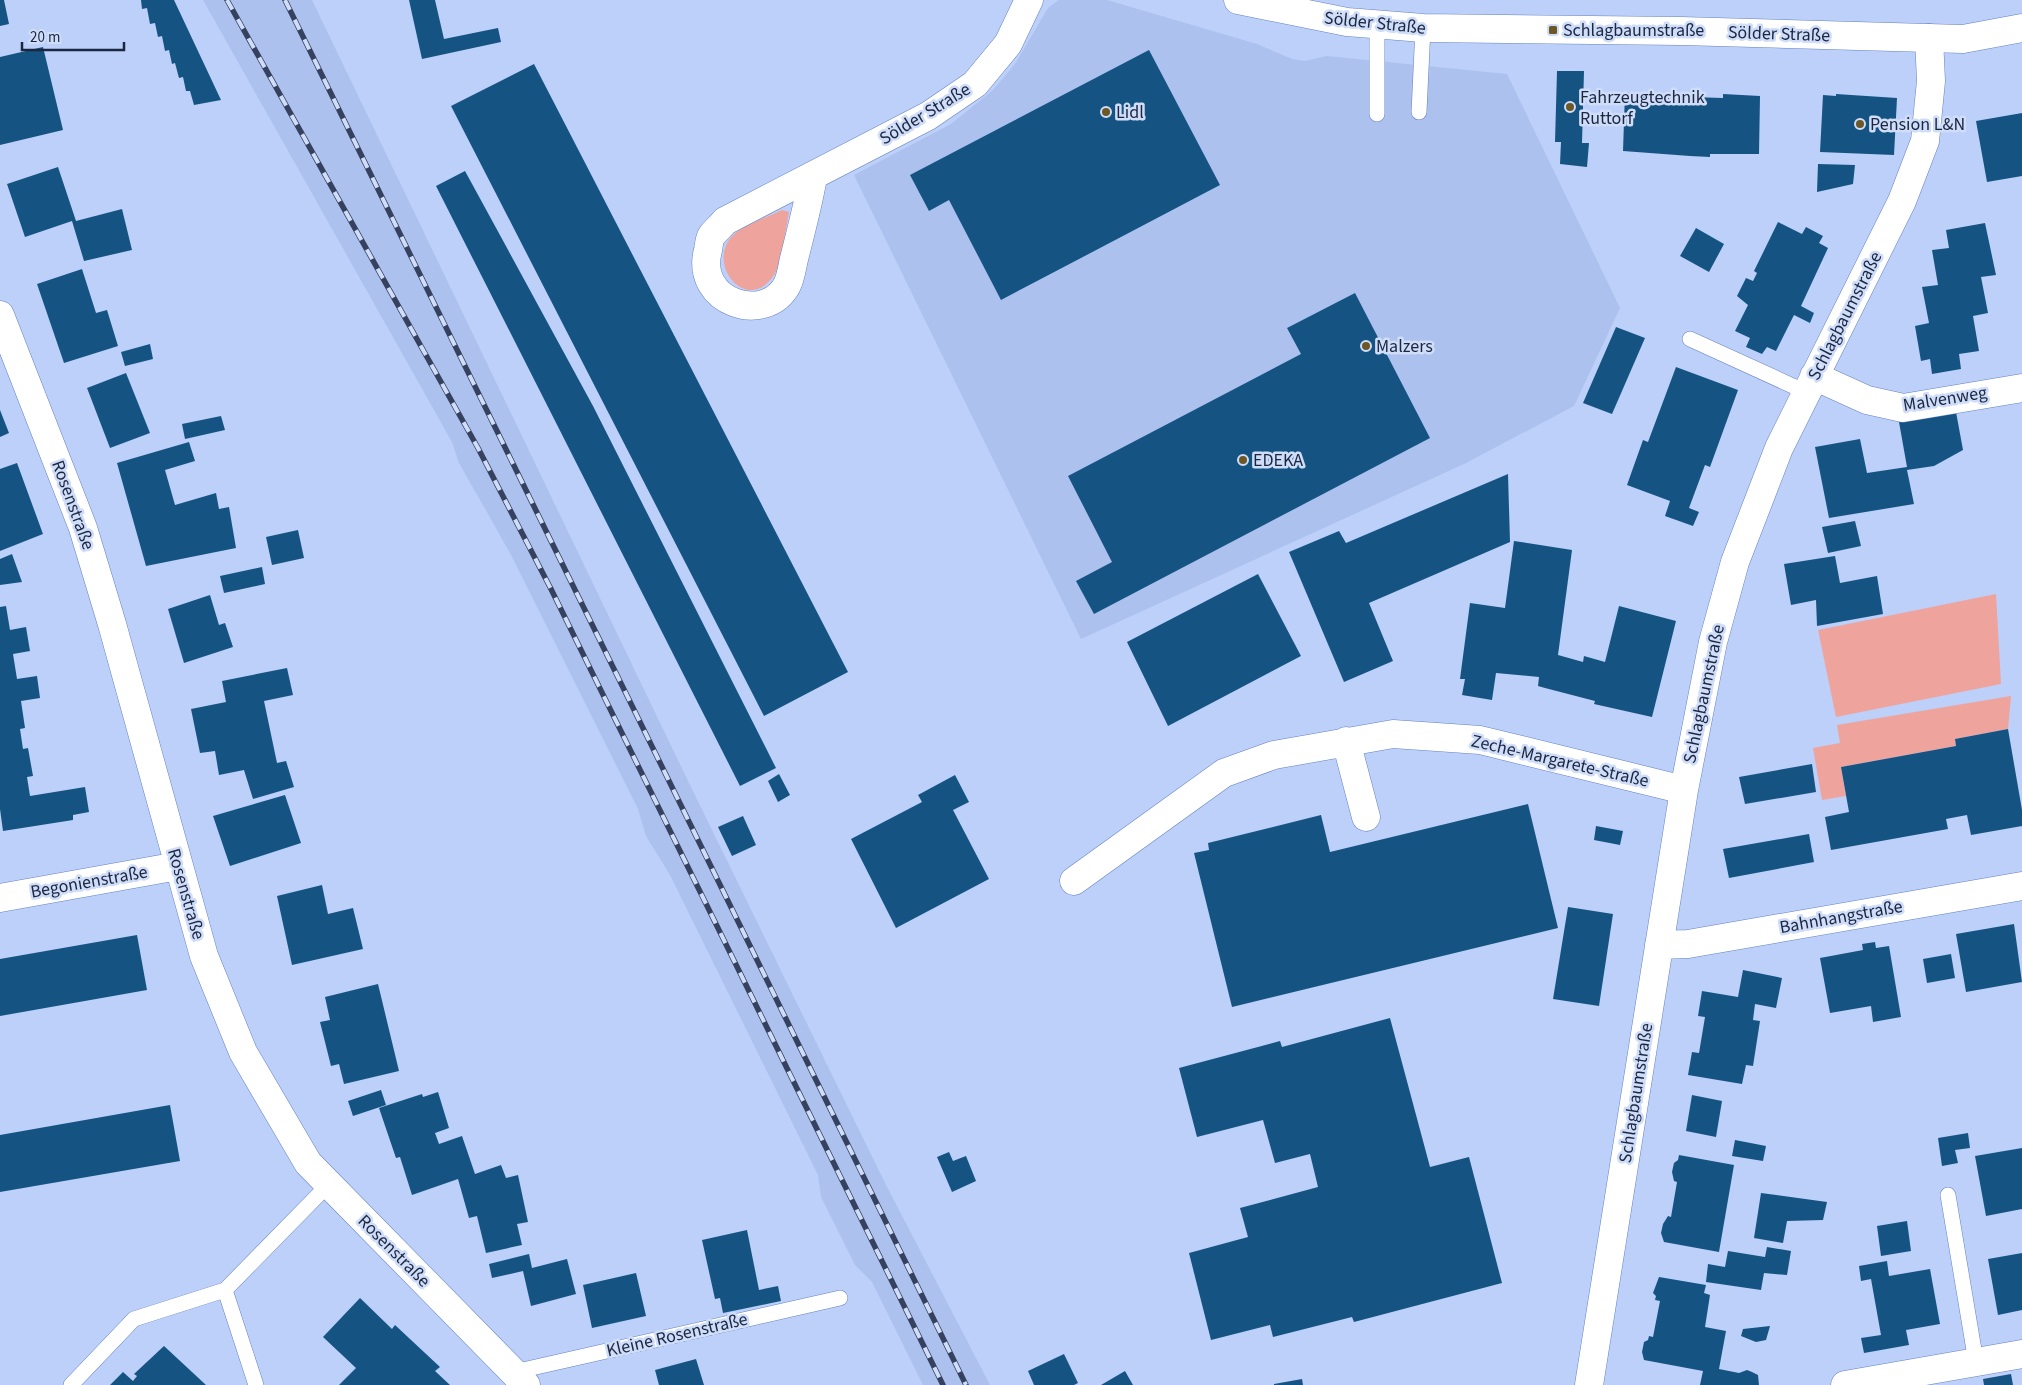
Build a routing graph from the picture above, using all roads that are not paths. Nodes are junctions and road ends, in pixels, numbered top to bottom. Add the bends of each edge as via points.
1 (1029, 0) edge
2 (1238, 0) edge
3 (1377, 26) junction
4 (1422, 28) junction
5 (2022, 28) edge
6 (1928, 38) junction
7 (1419, 112) dead end
8 (1377, 114) dead end
9 (813, 177) junction
10 (0, 315) edge
11 (1690, 339) dead end
12 (1810, 384) junction
13 (2022, 388) edge
14 (1346, 741) junction
15 (1684, 790) junction
16 (1366, 817) dead end
17 (178, 866) junction
18 (1074, 880) dead end
19 (2022, 886) edge
20 (0, 898) edge
21 (1659, 944) junction
22 (328, 1185) junction
23 (1948, 1196) dead end
24 (225, 1290) junction
25 (840, 1298) dead end
26 (2022, 1354) edge
27 (1976, 1362) junction
28 (520, 1379) edge
29 (71, 1385) edge
30 (256, 1385) edge
31 (1589, 1385) edge
32 (1845, 1385) edge

1 - 9 street, Sölder Straße via 1008,44 976,84 928,116
2 - 3 street, Sölder Straße
3 - 4 street, Sölder Straße
3 - 8 lane
4 - 6 street, Sölder Straße
4 - 7 lane
5 - 6 street, Sölder Straße via 1962,39
6 - 12 street, Schlagbaumstraße via 1931,81 1925,141 1902,202
9 - 9 street, Sölder Straße via 787,285 773,298 758,305 737,304 720,296 710,282 705,260 711,237 725,221
10 - 17 street, Rosenstraße via 83,528
11 - 12 lane
12 - 13 street, Malvenweg via 1903,408
12 - 15 street, Schlagbaumstraße via 1778,448 1735,562 1713,642
14 - 15 street, Zeche-Margarete-Straße via 1393,734 1480,740
14 - 16 street
14 - 18 street, Zeche-Margarete-Straße via 1274,755 1224,773
15 - 21 street, Schlagbaumstraße
17 - 20 street, Begonienstraße
17 - 22 street, Rosenstraße via 204,956 243,1052 308,1163
19 - 21 street, Bahnhangstraße via 1688,944
21 - 31 street, Schlagbaumstraße
22 - 24 lane
22 - 28 street, Rosenstraße
23 - 27 lane
24 - 29 lane via 134,1319
24 - 30 lane
25 - 28 lane, Kleine Rosenstraße
26 - 27 street
27 - 32 street

